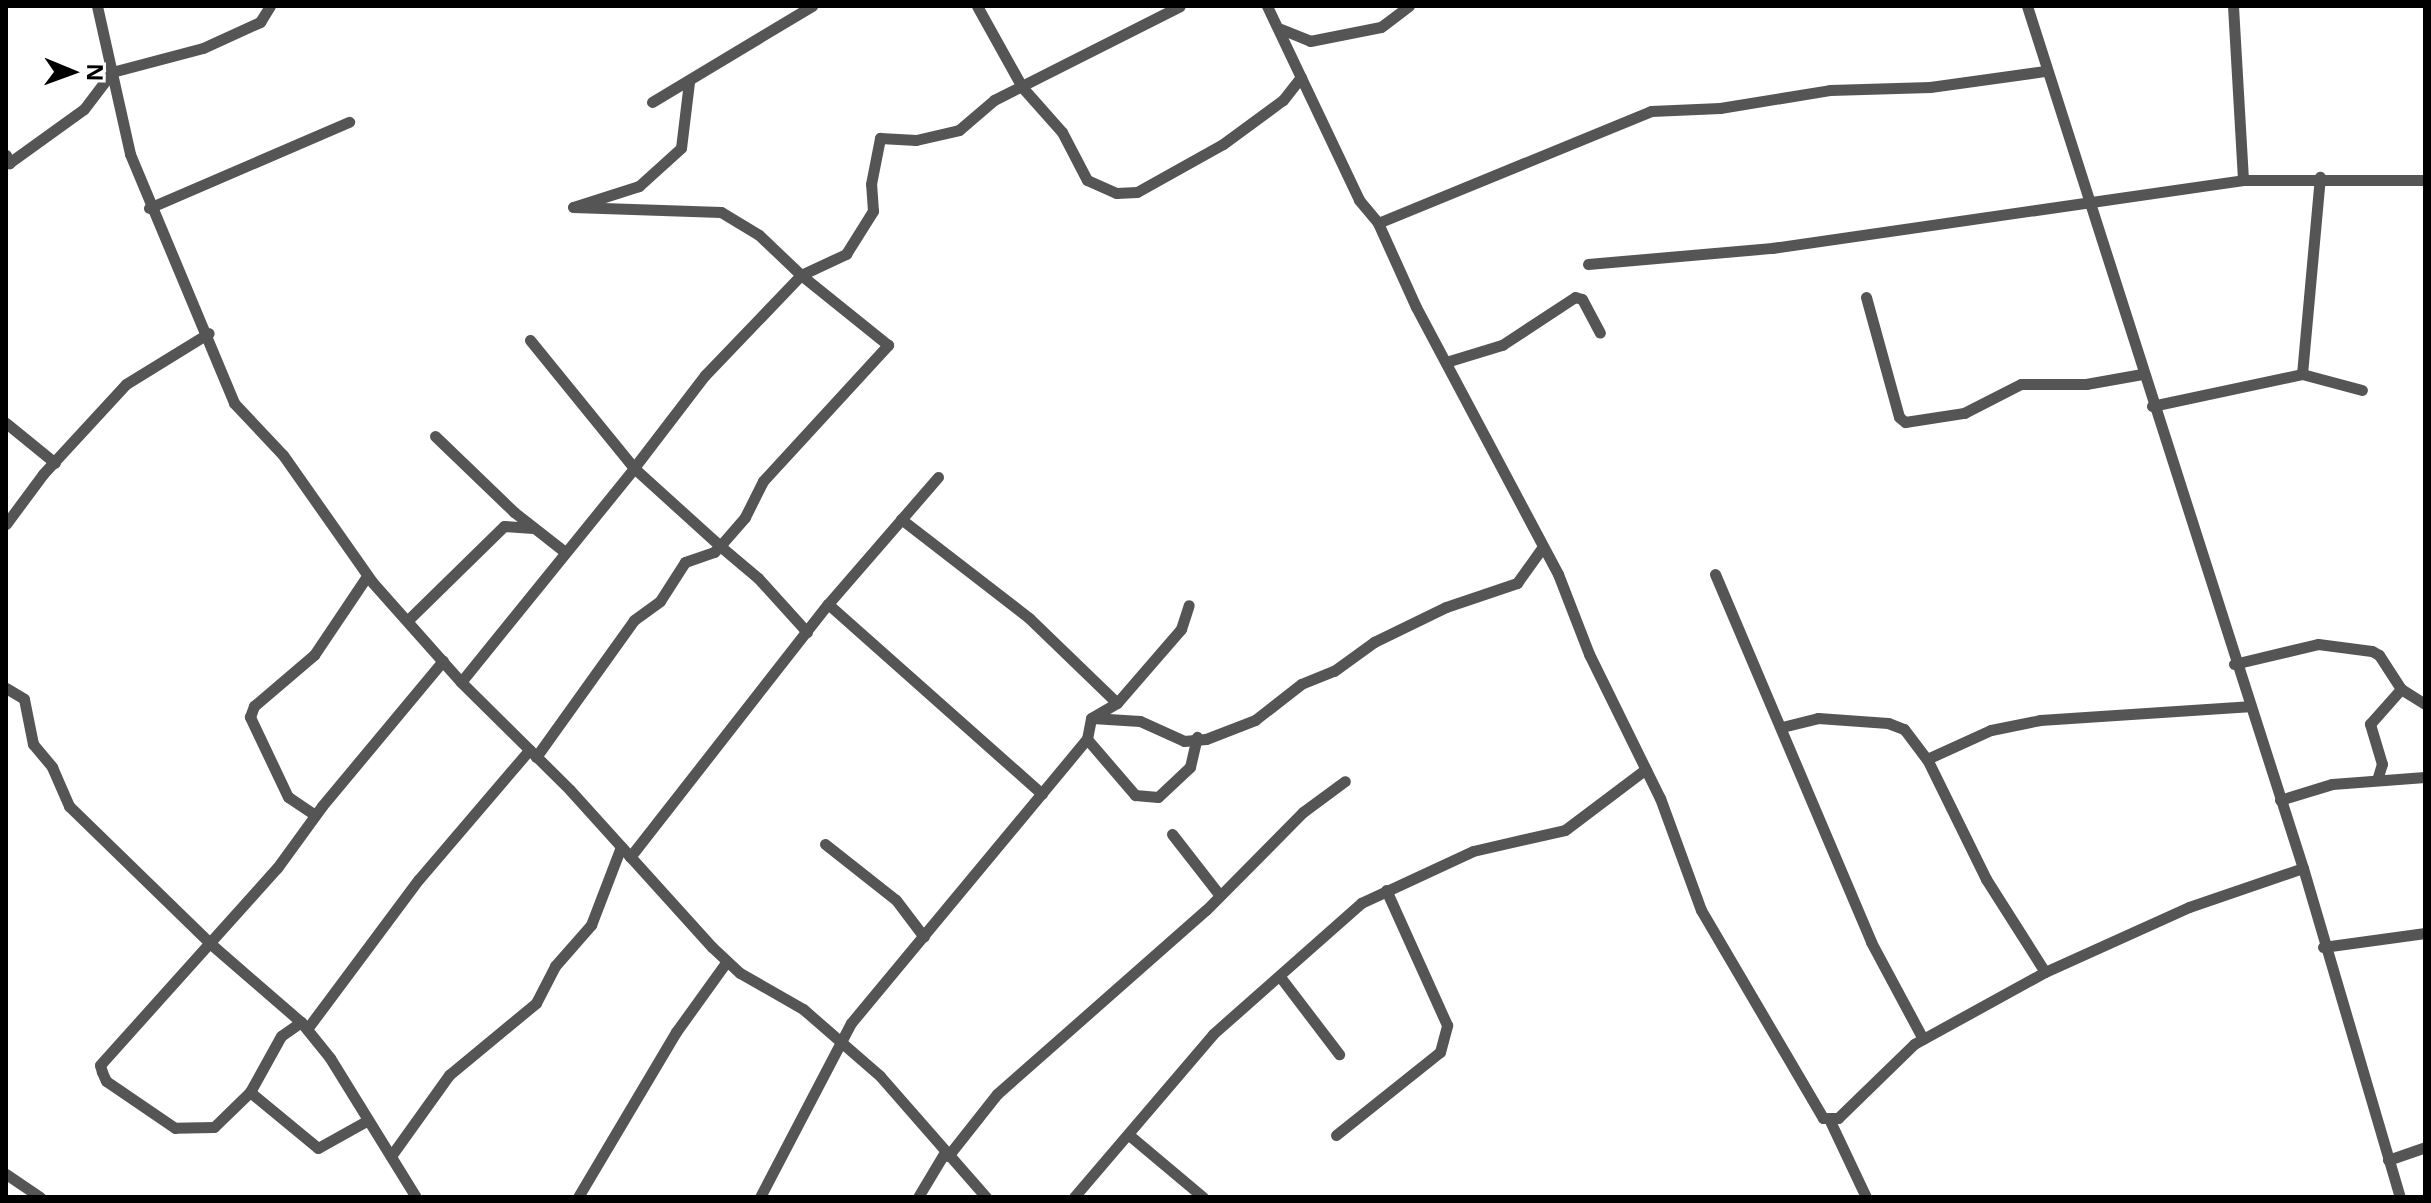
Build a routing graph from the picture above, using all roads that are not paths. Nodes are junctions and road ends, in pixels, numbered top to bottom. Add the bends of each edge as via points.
1 (97, 6) edge
2 (270, 6) edge
3 (812, 6) edge
4 (977, 6) edge
5 (1180, 6) edge
6 (1267, 6) edge
7 (1409, 6) edge
8 (2027, 6) edge
9 (2233, 6) edge
10 (1281, 29) junction
11 (2046, 71) junction
12 (112, 72) junction
13 (1301, 77) junction
14 (689, 82) junction
15 (1022, 87) junction
16 (652, 102) dead end
17 (349, 122) dead end
18 (6, 155) edge
19 (2320, 177) junction
20 (2243, 180) junction
21 (2425, 180) edge
22 (2089, 199) junction
23 (149, 208) junction
24 (1378, 223) junction
25 (1588, 264) dead end
26 (801, 275) junction
27 (1866, 297) dead end
28 (209, 333) junction
29 (1600, 333) dead end
30 (530, 340) dead end
31 (1446, 362) junction
32 (2142, 374) junction
33 (2302, 374) junction
34 (2362, 390) dead end
35 (2152, 406) junction
36 (6, 423) edge
37 (435, 436) dead end
38 (55, 463) junction
39 (634, 468) junction
40 (938, 477) dead end
41 (901, 519) junction
42 (6, 524) edge
43 (534, 528) junction
44 (720, 546) junction
45 (1542, 548) junction
46 (565, 552) junction
47 (1715, 574) dead end
48 (367, 576) junction
49 (828, 604) junction
50 (1189, 605) dead end
51 (408, 620) junction
52 (807, 632) junction
53 (443, 661) junction
54 (2234, 664) junction
55 (461, 682) junction
56 (6, 688) edge
57 (2401, 689) junction
58 (1117, 703) junction
59 (2425, 704) edge
60 (2249, 706) junction
61 (1091, 718) junction
62 (1782, 727) junction
63 (1197, 737) junction
64 (1087, 739) junction
65 (533, 753) junction
66 (1927, 759) junction
67 (1646, 769) junction
68 (2425, 777) edge
69 (2377, 780) junction
70 (1345, 781) dead end
71 (1042, 794) junction
72 (2280, 800) junction
73 (315, 815) junction
74 (1172, 834) dead end
75 (825, 844) dead end
76 (621, 847) junction
77 (630, 857) junction
78 (2303, 868) junction
79 (1386, 890) junction
80 (1218, 893) junction
81 (2425, 933) edge
82 (924, 937) junction
83 (209, 941) junction
84 (2323, 947) junction
85 (727, 961) junction
86 (2045, 972) junction
87 (1281, 978) junction
88 (304, 1026) junction
89 (1923, 1039) junction
90 (842, 1047) junction
91 (1339, 1054) dead end
92 (250, 1092) junction
93 (368, 1120) junction
94 (1830, 1121) junction
95 (1129, 1135) junction
96 (1336, 1135) dead end
97 (2425, 1147) edge
98 (947, 1154) junction
99 (391, 1156) junction
100 (2388, 1160) junction
101 (6, 1174) edge
102 (40, 1197) edge
103 (416, 1197) edge
104 (578, 1197) edge
105 (760, 1197) edge
106 (918, 1197) edge
107 (986, 1197) edge
108 (1074, 1197) edge
109 (1203, 1197) edge
110 (1866, 1197) edge
111 (2400, 1197) edge

1 - 12 street
2 - 12 street via 260,22 203,48
3 - 14 street
4 - 15 street
5 - 15 street
6 - 10 street
7 - 10 street via 1381,27 1310,41
8 - 11 street
9 - 20 street
10 - 13 street
11 - 22 street
11 - 24 street via 1930,87 1830,90 1720,108 1651,111
12 - 18 street via 84,109 9,163
12 - 23 street via 124,133
13 - 15 street via 1283,100 1223,144 1137,192 1116,193 1087,180 1062,132
13 - 24 street via 1359,200
14 - 16 street
14 - 26 street via 681,148 639,186 573,207 721,212 759,235
15 - 26 street via 994,100 959,130 916,140 880,138 871,184 873,211 846,254
17 - 23 street
19 - 20 street
19 - 21 street
19 - 33 street
20 - 22 street
22 - 25 street via 1772,248
22 - 32 street
23 - 28 street
24 - 31 street
26 - 39 street via 705,375
26 - 44 street via 888,345 763,481 745,517
27 - 32 street via 1899,417 1905,422 1964,413 2021,384 2086,384
28 - 38 street via 126,384
28 - 48 street via 234,403 283,455
29 - 31 street via 1582,299 1575,297 1502,345
30 - 39 street
31 - 45 street
32 - 35 street
33 - 34 street
33 - 35 street
35 - 54 street
36 - 38 street
37 - 43 street
38 - 42 street
39 - 44 street
39 - 46 street
40 - 41 street
41 - 49 street
41 - 58 street via 1029,618
43 - 46 street
43 - 51 street via 504,526
44 - 52 street
44 - 65 street via 680,568 660,601 634,620
45 - 63 street via 1517,583 1446,607 1374,642 1334,671 1301,684 1255,720 1206,739
45 - 67 street
46 - 55 street
47 - 62 street
48 - 51 street
48 - 73 street via 314,655 254,706 250,717 288,797
49 - 52 street
49 - 71 street
50 - 58 street via 1181,629
51 - 53 street
52 - 77 street
53 - 55 street
53 - 73 street
54 - 57 street via 2330,644 2379,655
54 - 60 street
55 - 65 street
56 - 83 street via 24,699 33,744 52,767 69,806
57 - 59 street
57 - 69 street via 2370,724 2382,764
58 - 61 street
60 - 66 street via 2040,720 1991,730
60 - 72 street
61 - 63 street via 1140,721 1184,741
61 - 64 street
62 - 66 street via 1812,718 1888,723 1904,729
62 - 89 street via 1871,942
63 - 64 street via 1190,767 1158,797 1135,795
64 - 71 street
65 - 76 street
65 - 88 street via 419,879
66 - 86 street via 1986,879
67 - 79 street via 1565,830 1473,851
67 - 94 street via 1701,910 1823,1118
68 - 69 street
69 - 72 street via 2332,784
70 - 80 street via 1303,812
71 - 82 street
72 - 78 street
73 - 83 street via 277,868
74 - 80 street
75 - 82 street via 896,900
76 - 77 street
76 - 99 street via 591,925 555,966 536,1003 449,1075
77 - 85 street
78 - 84 street
78 - 86 street via 2189,907
79 - 87 street via 1349,913
79 - 96 street via 1447,1025 1440,1052
80 - 98 street via 1195,920 997,1094
81 - 84 street
82 - 90 street via 851,1023
83 - 88 street
83 - 92 street via 100,1065 165,1123 185,1131 221,1124
84 - 100 street
85 - 90 street via 803,1009
85 - 104 street via 676,1032
86 - 89 street
87 - 91 street
87 - 95 street via 1213,1034
88 - 92 street via 281,1036
88 - 93 street
89 - 94 street
90 - 98 street via 880,1076
90 - 105 street via 803,1107
92 - 93 street via 318,1148
93 - 99 street
94 - 110 street
95 - 108 street
95 - 109 street
97 - 100 street
98 - 106 street
98 - 107 street
99 - 103 street
100 - 111 street
101 - 102 street

